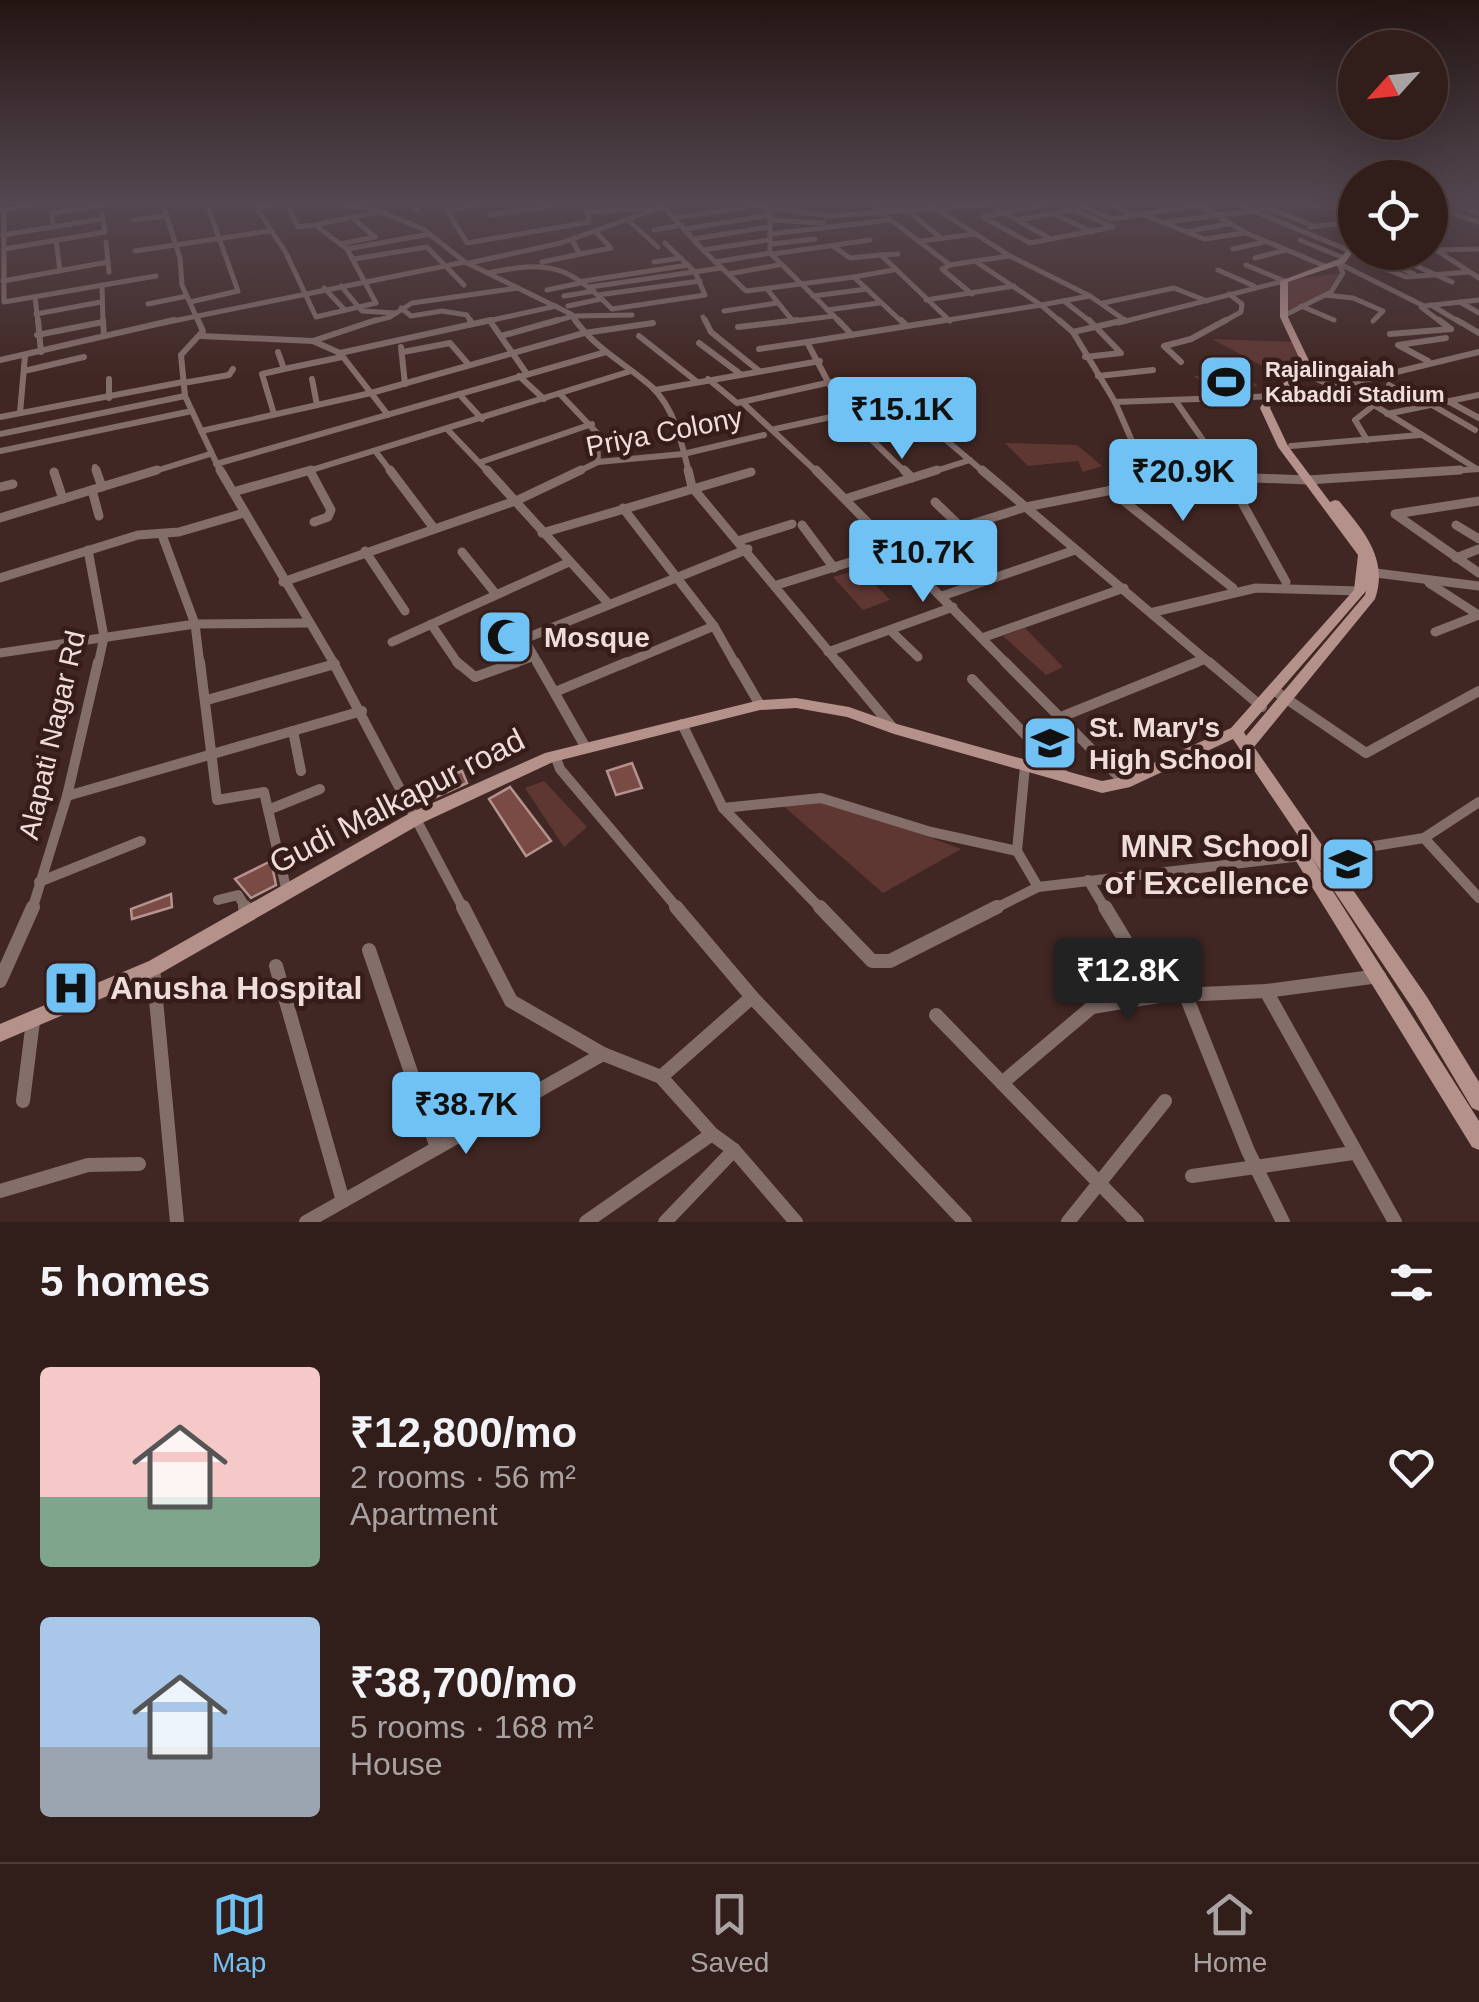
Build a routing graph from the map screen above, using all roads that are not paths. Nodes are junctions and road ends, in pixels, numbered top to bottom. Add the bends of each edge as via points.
1 (59, 261) edge
2 (179, 261) edge
3 (225, 261) edge
4 (289, 261) edge
5 (355, 261) edge
6 (444, 261) edge
7 (472, 261) edge
8 (545, 261) edge
9 (661, 261) edge
10 (684, 261) edge
11 (722, 261) edge
12 (776, 261) edge
13 (867, 261) edge
14 (885, 261) edge
15 (945, 261) edge
16 (970, 261) edge
17 (977, 261) edge
18 (1020, 261) edge
19 (1315, 261) edge
20 (1334, 261) edge
21 (1453, 261) edge
22 (108, 262) joint
23 (467, 262) junction
24 (540, 262) junction
25 (654, 262) dead end
26 (715, 262) joint
27 (2, 264) edge
28 (448, 264) junction
29 (688, 265) junction
30 (778, 265) junction
31 (950, 265) junction
32 (1246, 265) dead end
33 (1325, 266) junction
34 (721, 268) junction
35 (893, 270) junction
36 (1218, 270) dead end
37 (1343, 270) edge
38 (1367, 270) edge
39 (1392, 270) edge
40 (1425, 270) edge
41 (60, 271) junction
42 (110, 272) dead end
43 (695, 272) junction
44 (880, 272) junction
45 (488, 273) junction
46 (1432, 273) junction
47 (620, 274) junction
48 (729, 274) junction
49 (156, 276) dead end
50 (662, 276) junction
51 (1476, 276) edge
52 (854, 277) junction
53 (700, 280) junction
54 (2, 281) edge
55 (625, 281) junction
56 (364, 282) junction
57 (1284, 282) junction
58 (1406, 282) dead end
59 (1452, 282) dead end
60 (102, 284) junction
61 (800, 284) junction
62 (1385, 284) junction
63 (668, 285) junction
64 (341, 286) junction
65 (464, 286) dead end
66 (1014, 286) junction
67 (1254, 286) junction
68 (324, 288) junction
69 (518, 288) junction
70 (1192, 288) dead end
71 (592, 289) junction
72 (767, 289) junction
73 (866, 289) junction
74 (548, 290) dead end
75 (633, 290) junction
76 (302, 294) junction
77 (972, 294) junction
78 (1229, 294) junction
79 (1325, 294) junction
80 (564, 296) dead end
81 (675, 296) junction
82 (813, 296) junction
83 (1090, 296) junction
84 (35, 297) junction
85 (189, 299) junction
86 (1216, 299) junction
87 (926, 300) junction
88 (1460, 300) junction
89 (1479, 300) edge
90 (1064, 301) junction
91 (1207, 301) junction
92 (101, 302) junction
93 (1102, 302) junction
94 (776, 303) junction
95 (879, 303) junction
96 (148, 304) dead end
97 (1042, 305) junction
98 (1428, 305) junction
99 (359, 306) junction
100 (556, 306) junction
101 (610, 306) junction
102 (1301, 306) junction
103 (680, 308) dead end
104 (223, 310) junction
105 (345, 310) junction
106 (399, 310) junction
107 (724, 311) dead end
108 (571, 312) junction
109 (830, 313) junction
110 (1479, 313) edge
111 (36, 314) junction
112 (632, 314) dead end
113 (197, 315) junction
114 (1285, 315) junction
115 (703, 317) dead end
116 (227, 319) dead end
117 (490, 320) junction
118 (792, 320) junction
119 (1334, 320) dead end
120 (950, 321) junction
121 (1126, 321) junction
122 (1373, 321) dead end
123 (103, 322) junction
124 (472, 324) junction
125 (654, 324) dead end
126 (907, 326) junction
127 (738, 327) dead end
128 (1098, 327) junction
129 (1073, 332) junction
130 (584, 333) junction
131 (1479, 333) edge
132 (38, 334) junction
133 (1390, 334) dead end
134 (104, 336) junction
135 (201, 336) junction
136 (501, 336) junction
137 (639, 336) dead end
138 (852, 336) junction
139 (1446, 338) dead end
140 (398, 340) junction
141 (314, 341) junction
142 (808, 342) junction
143 (699, 343) dead end
144 (760, 349) dead end
145 (41, 352) junction
146 (278, 352) dead end
147 (403, 352) junction
148 (512, 352) junction
149 (606, 352) junction
150 (1479, 352) edge
151 (341, 355) junction
152 (24, 356) junction
153 (84, 357) dead end
154 (1085, 357) junction
155 (0, 360) edge
156 (820, 361) junction
157 (1181, 362) dead end
158 (1429, 362) junction
159 (469, 365) junction
160 (1344, 365) dead end
161 (233, 369) dead end
162 (284, 369) junction
163 (758, 370) junction
164 (1153, 370) dead end
165 (1306, 370) junction
166 (24, 371) junction
167 (630, 371) junction
168 (739, 373) junction
169 (523, 375) junction
170 (1098, 376) junction
171 (312, 378) dead end
172 (109, 379) dead end
173 (708, 380) junction
174 (696, 381) junction
175 (831, 382) junction
176 (183, 383) junction
177 (405, 384) junction
178 (1389, 384) dead end
179 (1339, 386) junction
180 (655, 390) junction
181 (371, 393) junction
182 (459, 394) junction
183 (560, 394) junction
184 (1479, 395) edge
185 (185, 396) junction
186 (110, 398) junction
187 (544, 399) junction
188 (1272, 399) junction
189 (1175, 400) junction
190 (1448, 401) junction
191 (742, 402) junction
192 (1116, 402) junction
193 (317, 405) junction
194 (1374, 405) junction
195 (1428, 405) junction
196 (192, 411) junction
197 (1467, 412) junction
198 (20, 413) junction
199 (274, 414) junction
200 (845, 414) junction
201 (1387, 414) junction
202 (388, 415) junction
203 (1450, 415) junction
204 (0, 417) edge
205 (1479, 418) edge
206 (482, 419) junction
207 (592, 424) junction
208 (775, 429) junction
209 (448, 430) junction
210 (1475, 430) dead end
211 (201, 431) junction
212 (0, 434) edge
213 (764, 434) dead end
214 (1420, 435) junction
215 (946, 440) dead end
216 (1366, 440) junction
217 (1292, 446) junction
218 (0, 451) edge
219 (376, 452) junction
220 (210, 454) junction
221 (683, 454) junction
222 (970, 460) junction
223 (482, 462) junction
224 (598, 462) junction
225 (216, 464) junction
226 (95, 468) dead end
227 (1478, 470) edge
228 (310, 471) junction
229 (54, 472) dead end
230 (751, 472) dead end
231 (1229, 477) junction
232 (912, 478) junction
233 (1312, 480) junction
234 (1150, 483) junction
235 (13, 484) dead end
236 (692, 486) junction
237 (0, 487) edge
238 (97, 489) junction
239 (1110, 490) junction
240 (233, 492) junction
241 (63, 499) junction
242 (844, 499) junction
243 (518, 500) junction
244 (1479, 501) edge
245 (935, 502) dead end
246 (1026, 507) junction
247 (623, 508) junction
248 (244, 513) junction
249 (100, 516) dead end
250 (0, 518) edge
251 (314, 522) dead end
252 (1456, 526) dead end
253 (433, 527) junction
254 (962, 528) junction
255 (542, 533) junction
256 (162, 535) junction
257 (1479, 539) edge
258 (744, 544) junction
259 (88, 550) junction
260 (894, 550) junction
261 (1075, 550) junction
262 (1479, 550) edge
263 (365, 551) junction
264 (462, 552) dead end
265 (1456, 558) junction
266 (567, 563) junction
267 (834, 568) junction
268 (1372, 573) junction
269 (1479, 573) edge
270 (678, 576) junction
271 (0, 578) edge
272 (1426, 580) junction
273 (283, 582) junction
274 (1286, 582) junction
275 (778, 585) junction
276 (1479, 586) edge
277 (1124, 588) junction
278 (1233, 588) junction
279 (1360, 590) junction
280 (495, 593) junction
281 (942, 596) junction
282 (607, 602) junction
283 (953, 607) junction
284 (405, 611) dead end
285 (1154, 612) junction
286 (1478, 614) edge
287 (309, 623) junction
288 (195, 624) junction
289 (432, 624) junction
290 (714, 626) junction
291 (890, 630) junction
292 (1436, 632) dead end
293 (104, 637) junction
294 (982, 638) junction
295 (392, 642) dead end
296 (828, 652) junction
297 (0, 654) edge
298 (534, 656) junction
299 (918, 656) dead end
300 (1205, 659) junction
301 (335, 664) junction
302 (972, 679) dead end
303 (555, 692) junction
304 (1479, 692) edge
305 (1281, 695) junction
306 (207, 700) junction
307 (760, 705) junction
308 (1266, 709) junction
309 (362, 711) junction
310 (1061, 717) junction
311 (682, 724) junction
312 (894, 729) junction
313 (293, 731) junction
314 (1240, 740) junction
315 (586, 748) junction
316 (214, 754) junction
317 (555, 756) junction
318 (1025, 766) junction
319 (301, 771) dead end
320 (1069, 780) junction
321 (1125, 783) junction
322 (320, 790) dead end
323 (67, 796) junction
324 (1479, 802) edge
325 (723, 808) junction
326 (268, 810) junction
327 (416, 818) junction
328 (1424, 838) junction
329 (141, 841) dead end
330 (1310, 850) junction
331 (1017, 852) junction
332 (1088, 880) junction
333 (40, 882) junction
334 (1038, 886) junction
335 (286, 888) junction
336 (1479, 898) edge
337 (218, 900) dead end
338 (250, 915) junction
339 (369, 950) dead end
340 (276, 966) dead end
341 (153, 968) junction
342 (1380, 976) junction
343 (0, 981) edge
344 (1266, 991) junction
345 (1160, 996) junction
346 (1186, 996) junction
347 (752, 997) junction
348 (936, 1014) dead end
349 (33, 1021) junction
350 (0, 1033) edge
351 (603, 1054) junction
352 (662, 1077) junction
353 (1002, 1084) junction
354 (23, 1100) dead end
355 (1164, 1101) dead end
356 (1479, 1101) edge
357 (712, 1134) junction
358 (1479, 1140) edge
359 (437, 1148) junction
360 (734, 1150) junction
361 (1353, 1153) junction
362 (139, 1164) dead end
363 (1256, 1165) junction
364 (1192, 1176) dead end
365 (1099, 1184) junction
366 (0, 1191) edge
367 (343, 1201) junction
368 (177, 1222) edge
369 (306, 1222) edge
370 (586, 1222) edge
371 (665, 1222) edge
372 (796, 1222) edge
373 (966, 1222) edge
374 (1068, 1222) edge
375 (1137, 1222) edge
376 (1283, 1222) edge
377 (1395, 1222) edge

1 - 41 street
2 - 85 street
3 - 85 street via 238,291
4 - 76 street
5 - 56 street
6 - 28 street
7 - 23 street
8 - 24 street
9 - 25 street
10 - 29 street
11 - 26 street
12 - 30 street
13 - 44 street
14 - 35 street
15 - 31 street
16 - 31 street
17 - 66 street
18 - 83 street
19 - 33 street
20 - 33 street
21 - 51 street
22 - 41 street
22 - 42 street
23 - 28 street
23 - 45 street
24 - 45 street
24 - 71 street via 568,270
26 - 34 street
27 - 54 street
28 - 56 street
28 - 65 street
29 - 43 street
29 - 47 street
30 - 48 street
30 - 61 street
31 - 77 street via 942,269
32 - 57 street
33 - 57 street
34 - 43 street
34 - 48 street
35 - 44 street
35 - 87 street
36 - 67 street
37 - 79 street
38 - 62 street
39 - 46 street via 1405,277
40 - 46 street
41 - 54 street
43 - 50 street
43 - 53 street
44 - 52 street
45 - 69 street
46 - 51 street
46 - 59 street
47 - 55 street
47 - 71 street
48 - 72 street via 744,290
49 - 60 street
50 - 55 street
50 - 63 street
52 - 61 street
52 - 73 street
53 - 63 street
53 - 81 street via 704,290
54 - 84 street via 4,302
55 - 71 street
55 - 75 street
56 - 64 street
56 - 99 street via 376,302
57 - 67 street
57 - 114 street
58 - 62 street
60 - 84 street
60 - 92 street
61 - 72 street
61 - 82 street
62 - 98 street
63 - 75 street
63 - 81 street
64 - 68 street
64 - 99 street
66 - 77 street
66 - 97 street
67 - 78 street
68 - 76 street
68 - 105 street
69 - 100 street
69 - 106 street via 436,298
70 - 86 street
71 - 74 street
71 - 75 street
71 - 80 street
71 - 101 street
71 - 108 street
72 - 94 street
73 - 82 street
73 - 95 street
76 - 104 street
76 - 105 street via 316,317
77 - 87 street
78 - 86 street
78 - 157 street via 1242,312 1164,346
79 - 102 street
79 - 122 street via 1384,311
81 - 101 street
81 - 103 street
82 - 109 street
83 - 90 street
83 - 93 street
84 - 111 street
85 - 96 street
85 - 113 street
86 - 91 street
87 - 120 street
88 - 89 street
88 - 98 street
88 - 110 street
90 - 97 street
90 - 128 street
91 - 93 street via 1174,288
91 - 121 street
92 - 111 street
92 - 123 street
93 - 121 street
94 - 107 street
94 - 118 street
95 - 109 street
95 - 126 street
97 - 120 street
97 - 129 street
98 - 131 street
98 - 133 street via 1420,306 1451,328
99 - 105 street
99 - 106 street
100 - 108 street
100 - 117 street
101 - 108 street
102 - 114 street
102 - 119 street
104 - 113 street
104 - 116 street
106 - 124 street via 411,316 466,315
106 - 141 street
108 - 112 street
108 - 130 street
108 - 136 street
109 - 118 street
109 - 138 street
111 - 132 street
113 - 134 street
113 - 135 street
114 - 165 street
115 - 163 street via 711,332
117 - 124 street
117 - 136 street
118 - 127 street
120 - 126 street
121 - 128 street
123 - 132 street
123 - 134 street
124 - 140 street
125 - 130 street
126 - 138 street
128 - 129 street
128 - 154 street via 1121,353
129 - 154 street
130 - 148 street
130 - 149 street
132 - 145 street
134 - 145 street
135 - 141 street
135 - 176 street via 181,355
136 - 148 street
137 - 174 street
138 - 142 street
139 - 158 street via 1398,346
140 - 147 street
140 - 151 street
141 - 151 street
142 - 144 street
142 - 156 street
143 - 168 street
145 - 152 street
146 - 162 street
147 - 159 street via 450,343
147 - 177 street
148 - 159 street
148 - 169 street
149 - 167 street
149 - 169 street
150 - 158 street
151 - 162 street
151 - 181 street
152 - 155 street
152 - 166 street
153 - 166 street
154 - 170 street
156 - 163 street
156 - 175 street
158 - 179 street
159 - 177 street
160 - 165 street
161 - 176 street
162 - 199 street via 262,374
163 - 168 street
164 - 170 street
165 - 179 street
165 - 188 street
166 - 198 street
167 - 180 street
167 - 183 street
168 - 173 street
169 - 182 street
169 - 187 street
170 - 192 street
171 - 193 street
172 - 186 street
173 - 174 street
173 - 191 street via 732,402
174 - 180 street
175 - 191 street
175 - 200 street
176 - 185 street
176 - 186 street
177 - 181 street
178 - 195 street
179 - 194 street
180 - 221 street via 676,424
181 - 193 street
181 - 202 street
182 - 202 street
182 - 206 street
183 - 187 street
183 - 207 street
184 - 190 street
185 - 196 street
185 - 212 street
186 - 198 street
187 - 206 street
188 - 189 street
188 - 217 street
188 - 233 street via 1266,408 1283,447
189 - 192 street
189 - 231 street
190 - 195 street
190 - 197 street
191 - 208 street
192 - 234 street
193 - 199 street
194 - 201 street
194 - 216 street via 1355,420
195 - 201 street
195 - 203 street
196 - 211 street
196 - 218 street
197 - 203 street
197 - 205 street
198 - 204 street
199 - 211 street
200 - 208 street
200 - 232 street
201 - 214 street
202 - 225 street
203 - 210 street
206 - 209 street
207 - 223 street
207 - 224 street
208 - 242 street
209 - 219 street
209 - 223 street
211 - 220 street
213 - 221 street, Priya Colony
214 - 216 street
214 - 227 street
215 - 222 street
216 - 217 street
217 - 233 street
219 - 228 street
219 - 253 street
220 - 225 street
220 - 238 street
221 - 224 street, Priya Colony
221 - 236 street
222 - 232 street
222 - 246 street
223 - 243 street
224 - 243 street, Priya Colony
225 - 240 street
226 - 238 street
227 - 233 street
228 - 240 street
228 - 251 street via 332,510
229 - 241 street
230 - 236 street
231 - 233 street
231 - 234 street
231 - 274 street
232 - 242 street
233 - 268 street
234 - 239 street
235 - 237 street
236 - 247 street
236 - 258 street
238 - 241 street
238 - 249 street
239 - 246 street
239 - 278 street
240 - 248 street
241 - 250 street
242 - 260 street
243 - 253 street, Priya Colony
243 - 255 street
244 - 265 street via 1396,514
245 - 254 street
246 - 254 street
246 - 261 street
247 - 255 street
247 - 270 street
248 - 256 street
248 - 273 street
252 - 257 street
253 - 263 street, Priya Colony
254 - 260 street
255 - 266 street
256 - 259 street
256 - 288 street
258 - 267 street via 797,524
258 - 270 street
258 - 275 street
259 - 271 street
259 - 293 street, Alapati Nagar Rd
260 - 267 street
260 - 281 street
261 - 277 street
261 - 281 street
262 - 265 street
263 - 273 street, Priya Colony
263 - 284 street
264 - 280 street
265 - 269 street
266 - 280 street
266 - 282 street
267 - 275 street
268 - 272 street
268 - 279 street
268 - 305 street via 1371,596
270 - 282 street
270 - 290 street
272 - 276 street
272 - 286 street
273 - 287 street
274 - 278 street
274 - 279 street
275 - 296 street
277 - 285 street
277 - 294 street
278 - 285 street
279 - 305 street
280 - 289 street
281 - 283 street
282 - 298 street via 524,639
283 - 291 street
283 - 294 street
285 - 300 street
286 - 292 street
287 - 288 street
287 - 301 street
288 - 293 street
288 - 306 street
289 - 295 street
289 - 298 street via 465,673 476,677
290 - 303 street
290 - 307 street
291 - 296 street
291 - 299 street
293 - 297 street
293 - 323 street, Alapati Nagar Rd
294 - 310 street
296 - 312 street
298 - 303 street
300 - 308 street
300 - 310 street
301 - 306 street
301 - 309 street
302 - 320 street
303 - 315 street
304 - 305 street via 1366,753
305 - 308 street
306 - 316 street
307 - 311 street, Gudi Malkapur road
307 - 312 street, Gudi Malkapur road via 849,712
308 - 314 street
309 - 313 street
309 - 327 street
310 - 321 street
311 - 315 street, Gudi Malkapur road
311 - 325 street
312 - 318 street, Gudi Malkapur road
313 - 316 street
313 - 319 street
314 - 321 street, Gudi Malkapur road
314 - 330 street
315 - 317 street, Gudi Malkapur road
316 - 323 street
316 - 326 street via 216,800 264,792
317 - 327 street, Gudi Malkapur road
317 - 347 street
318 - 320 street, Gudi Malkapur road
318 - 331 street
320 - 321 street, Gudi Malkapur road via 1102,787
322 - 326 street
323 - 333 street, Alapati Nagar Rd
324 - 328 street
325 - 331 street via 821,798
325 - 334 street via 872,960 890,961
326 - 335 street
327 - 335 street, Gudi Malkapur road
327 - 351 street via 511,1001
328 - 330 street
328 - 336 street
329 - 333 street
330 - 332 street
330 - 342 street
330 - 356 street
331 - 334 street
332 - 334 street
332 - 345 street
333 - 343 street, Alapati Nagar Rd via 20,945
335 - 338 street, Gudi Malkapur road
337 - 338 street via 238,895
338 - 341 street, Gudi Malkapur road
339 - 359 street
340 - 367 street
341 - 349 street, Gudi Malkapur road
341 - 368 street
342 - 344 street
342 - 358 street
344 - 346 street
344 - 361 street
345 - 346 street
345 - 353 street via 1092,1007
346 - 363 street
347 - 352 street
347 - 373 street
348 - 353 street
349 - 350 street, Gudi Malkapur road
349 - 354 street
351 - 352 street
351 - 359 street
352 - 357 street
353 - 365 street
355 - 365 street
357 - 360 street
357 - 370 street
359 - 367 street
360 - 371 street
360 - 372 street
361 - 363 street
361 - 377 street
362 - 366 street via 88,1165
363 - 364 street
363 - 376 street
365 - 374 street
365 - 375 street
367 - 369 street

